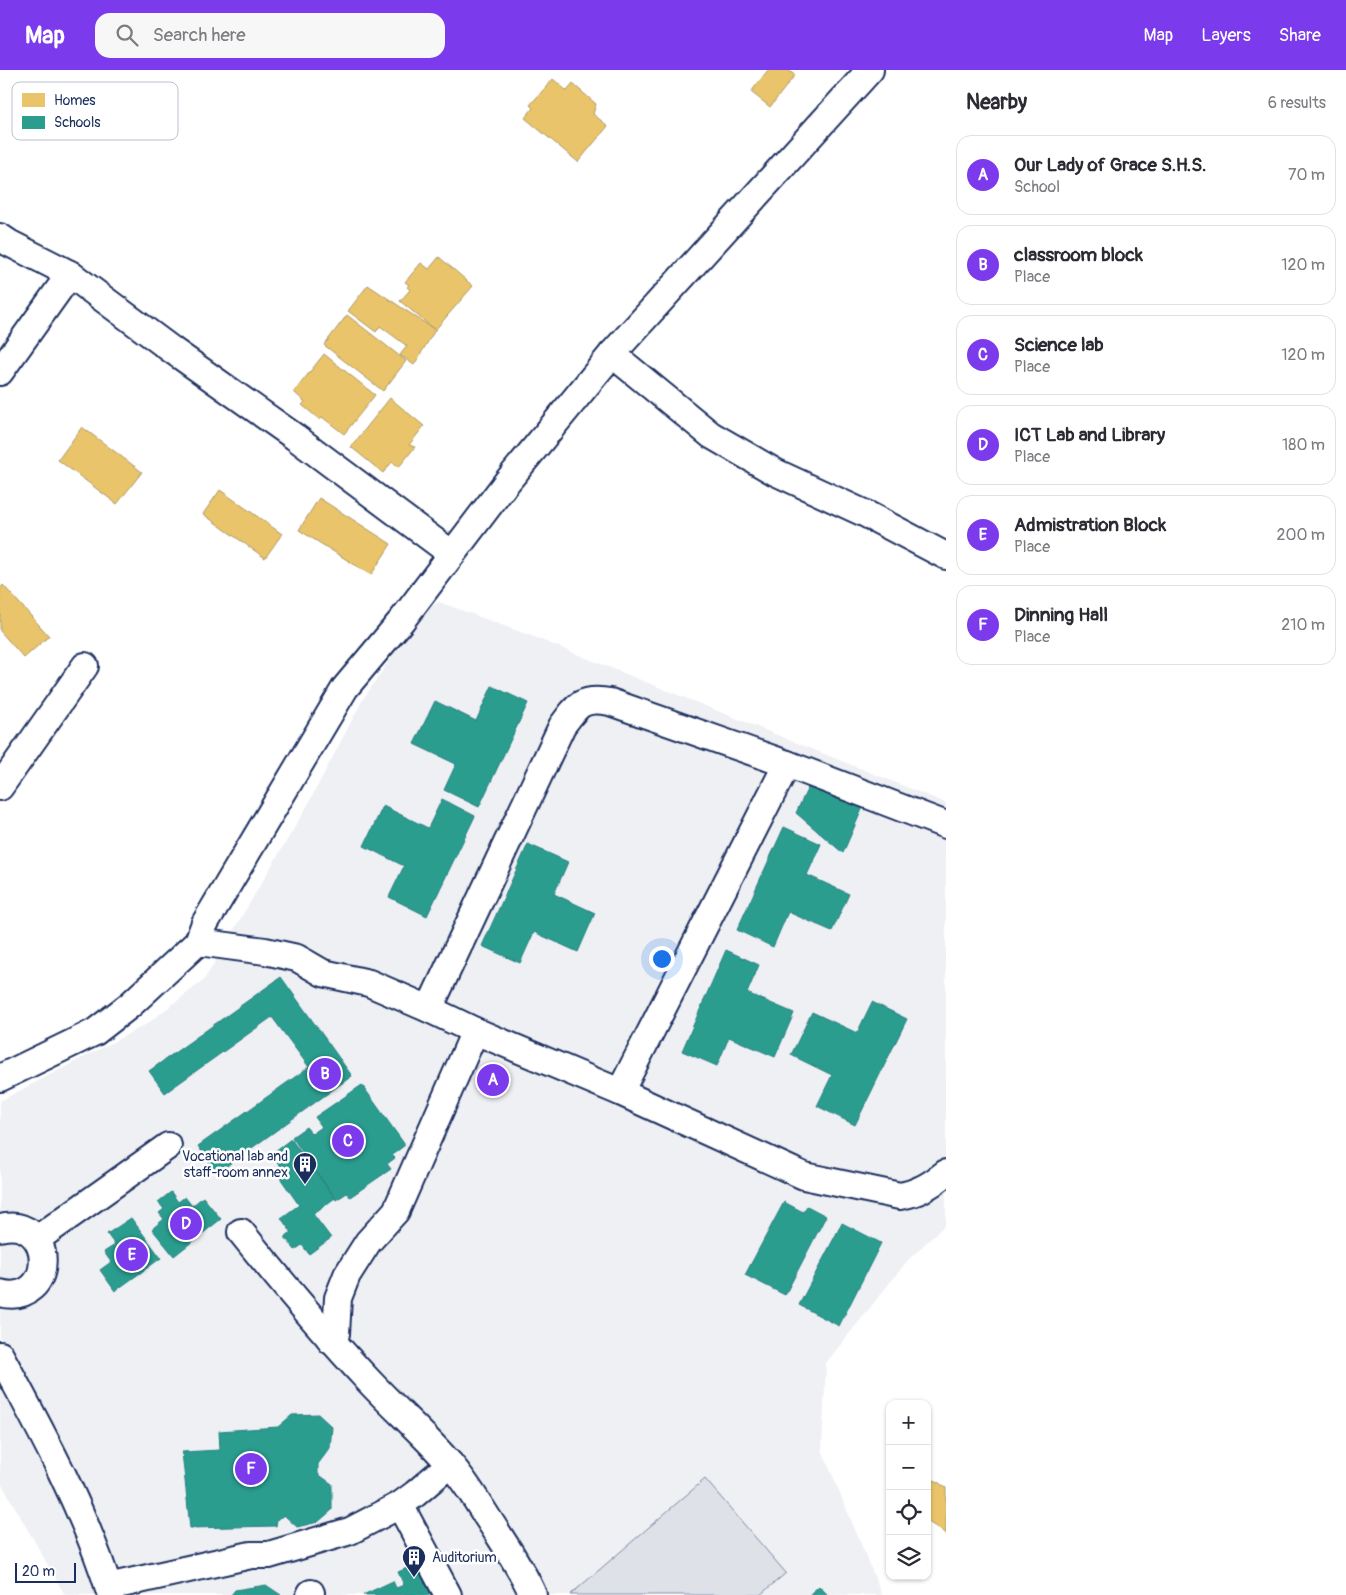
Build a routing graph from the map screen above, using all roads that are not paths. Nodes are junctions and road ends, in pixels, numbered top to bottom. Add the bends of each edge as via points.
1 (870, 70) edge
2 (0, 237) edge
3 (70, 274) junction
4 (612, 354) junction
5 (0, 372) edge
6 (452, 554) junction
7 (946, 556) edge
8 (85, 666) dead end
9 (787, 764) junction
10 (0, 787) edge
11 (946, 825) edge
12 (198, 942) junction
13 (429, 1009) junction
14 (475, 1031) junction
15 (0, 1078) edge
16 (620, 1092) junction
17 (168, 1146) dead end
18 (946, 1173) edge
19 (0, 1228) edge
20 (241, 1232) dead end
21 (37, 1239) junction
22 (0, 1293) edge
23 (332, 1341) junction
24 (0, 1354) edge
25 (450, 1464) junction
26 (400, 1505) junction
27 (110, 1591) edge
28 (448, 1595) edge
29 (533, 1595) edge

1 - 4 street
2 - 3 street
3 - 5 street
3 - 6 street
4 - 6 street
4 - 7 street via 711,435 775,472
6 - 12 street via 345,688 205,923
8 - 10 street
9 - 11 street
9 - 13 street via 610,702 595,699 585,702 562,726
9 - 16 street
12 - 13 street via 297,958 323,973 369,984
12 - 15 street via 130,1005 95,1032
13 - 14 street
14 - 16 street
14 - 23 street via 396,1211 368,1242 347,1276 338,1298 336,1334
16 - 18 street via 804,1176 900,1196 928,1187
17 - 21 street
19 - 21 street via 18,1227
20 - 23 street
21 - 22 street via 44,1260 37,1282 19,1294
23 - 25 street
24 - 27 street via 64,1478
25 - 26 street
25 - 29 street via 472,1492
26 - 27 street via 350,1531 306,1545 268,1555 251,1555
26 - 28 street

